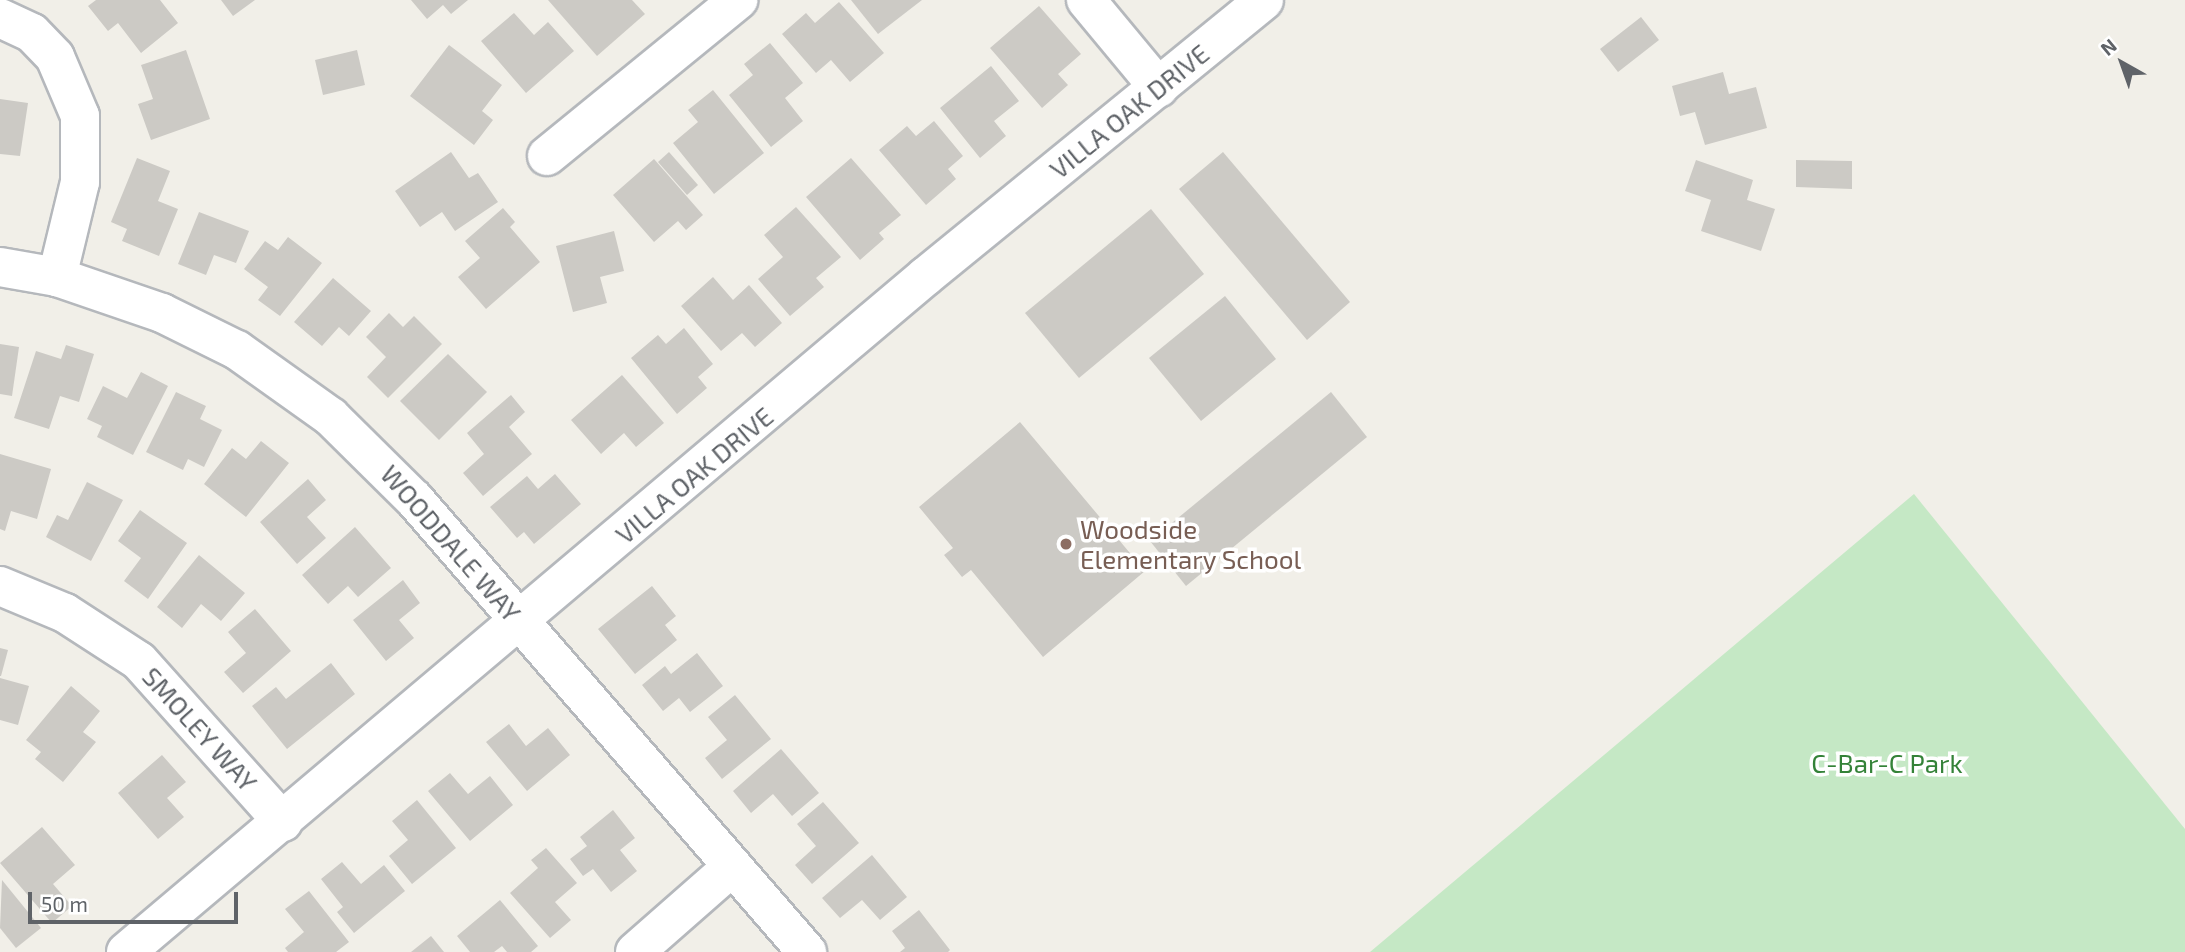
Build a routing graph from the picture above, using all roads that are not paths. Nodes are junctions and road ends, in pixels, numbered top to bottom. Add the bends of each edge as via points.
1 (738, 0) edge
2 (1086, 0) edge
3 (1264, 0) edge
4 (0, 18) edge
5 (1159, 88) junction
6 (547, 156) dead end
7 (0, 267) edge
8 (57, 277) junction
9 (0, 586) edge
10 (520, 622) junction
11 (283, 821) junction
12 (733, 866) junction
13 (126, 952) edge
14 (635, 952) edge
15 (807, 952) edge

1 - 6 street
2 - 5 street
3 - 5 street, VILLA OAK DRIVE
4 - 8 street via 32,33 55,57 80,117 80,182
5 - 10 street, VILLA OAK DRIVE via 926,276
7 - 8 street, WOODDALE WAY
8 - 10 street, WOODDALE WAY via 108,292 202,332 301,393 393,476
9 - 11 street, SMOLEY WAY via 65,613 139,661
10 - 11 street, VILLA OAK DRIVE
10 - 12 street, WOODDALE WAY
11 - 13 street, VILLA OAK DRIVE
12 - 14 street
12 - 15 street, WOODDALE WAY

